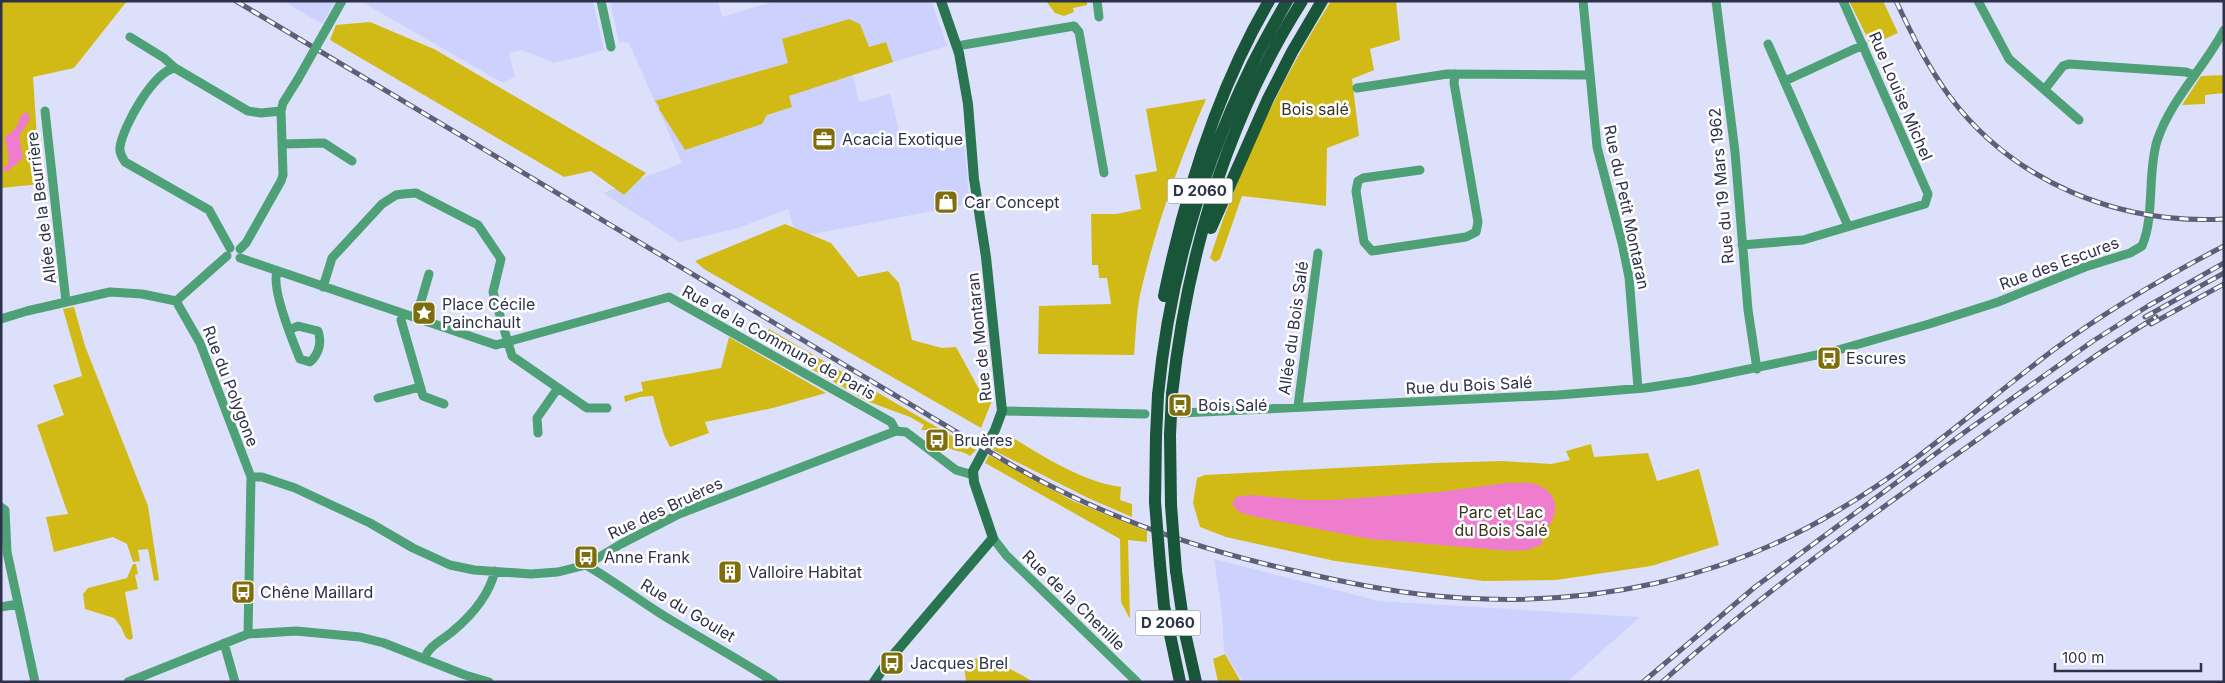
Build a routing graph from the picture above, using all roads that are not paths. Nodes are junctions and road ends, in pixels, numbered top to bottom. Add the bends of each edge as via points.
1 (342, 1) edge
2 (601, 1) edge
3 (941, 1) edge
4 (1097, 1) edge
5 (1269, 1) edge
6 (1287, 1) edge
7 (1302, 1) edge
8 (1322, 1) edge
9 (1583, 1) edge
10 (1716, 1) edge
11 (1843, 1) edge
12 (1978, 1) edge
13 (1099, 18) dead end
14 (2224, 30) edge
15 (130, 37) dead end
16 (1768, 44) dead end
17 (1863, 45) junction
18 (957, 46) junction
19 (611, 47) dead end
20 (175, 68) junction
21 (1455, 74) junction
22 (1589, 75) junction
23 (2194, 75) junction
24 (1785, 81) junction
25 (1357, 88) dead end
26 (2045, 90) junction
27 (281, 111) junction
28 (44, 112) dead end
29 (2079, 120) dead end
30 (282, 144) junction
31 (352, 161) dead end
32 (1420, 170) dead end
33 (1104, 173) dead end
34 (1848, 226) junction
35 (1742, 245) junction
36 (229, 252) junction
37 (1318, 253) dead end
38 (240, 254) junction
39 (277, 272) junction
40 (429, 274) dead end
41 (1188, 286) junction
42 (323, 287) junction
43 (176, 301) junction
44 (66, 302) junction
45 (403, 314) junction
46 (416, 318) junction
47 (1, 319) edge
48 (289, 330) dead end
49 (507, 343) junction
50 (1161, 364) junction
51 (1757, 369) junction
52 (420, 387) junction
53 (558, 388) junction
54 (1638, 388) junction
55 (378, 398) dead end
56 (444, 404) dead end
57 (1298, 406) junction
58 (607, 408) dead end
59 (1002, 411) junction
60 (1181, 413) dead end
61 (1146, 414) dead end
62 (896, 431) junction
63 (538, 433) dead end
64 (973, 476) junction
65 (251, 477) junction
66 (1, 507) edge
67 (993, 538) junction
68 (586, 565) junction
69 (495, 571) junction
70 (18, 604) junction
71 (1, 607) edge
72 (248, 634) junction
73 (224, 643) junction
74 (425, 657) junction
75 (35, 682) edge
76 (128, 682) edge
77 (235, 682) edge
78 (489, 682) edge
79 (774, 682) edge
80 (874, 682) edge
81 (1137, 682) edge
82 (1180, 682) edge
83 (1196, 682) edge

1 - 27 street, bridge
2 - 19 street
3 - 18 street, Rue de Montaran
4 - 13 street
5 - 50 main road via 1233,70 1212,120 1180,226 1163,299 1159,337
6 - 50 main road, D 2060 via 1232,108 1200,192 1170,305
7 - 41 main road, D 2060 via 1274,49 1237,128 1210,204
8 - 41 main road via 1268,99
9 - 22 street, Rue du Petit Montaran
10 - 35 street, Rue du 19 Mars 1962 via 1735,152
11 - 17 street, Rue Louise Michel
12 - 26 street via 2009,59
14 - 23 street, Rue des Escures
15 - 20 street
16 - 24 street
17 - 24 street
17 - 34 street, Rue Louise Michel via 1928,194 1925,204
18 - 33 street via 1074,26 1079,32
18 - 59 street, Rue de Montaran via 968,104
20 - 27 street via 248,111
20 - 36 street via 164,72 149,88 129,123 120,147 121,156 128,165 209,210
21 - 22 street
21 - 25 street
21 - 32 street via 1478,222 1476,232 1466,238 1372,251 1364,242 1356,191 1358,182 1363,178
22 - 54 street, Rue du Petit Montaran via 1597,147 1629,277
23 - 26 street via 2069,64 2063,66
23 - 51 street, Rue des Escures via 2158,140 2152,163 2146,234 2140,249 2084,267 1989,305 1831,352
24 - 34 street
26 - 29 street
27 - 30 street
28 - 44 street, Allée de la Beurrière
30 - 31 street via 324,143
30 - 38 street via 281,181
34 - 35 street via 1803,240
35 - 51 street, Rue du 19 Mars 1962
36 - 38 street via 236,247
36 - 38 street via 235,261
36 - 43 street
37 - 57 street, Allée du Bois Salé
38 - 39 street, Rue de la Commune de Paris
39 - 42 street, Rue de la Commune de Paris
39 - 48 street via 275,278
40 - 46 street
41 - 83 main road, D 2060, bridge via 1172,394 1171,505 1176,571
42 - 45 street, Rue de la Commune de Paris
42 - 49 street via 332,258 382,204 396,195 416,193 478,225 501,259 493,292
43 - 44 street via 120,292
43 - 65 street, Rue du Polygone via 200,343
44 - 47 street
45 - 46 street, Rue de la Commune de Paris
45 - 52 street via 401,320
46 - 49 street, Rue de la Commune de Paris via 496,345
49 - 53 street via 512,356
49 - 62 street, Rue de la Commune de Paris via 669,297 891,422
50 - 82 main road, D 2060, bridge via 1155,502 1164,606
51 - 54 street, Rue du Bois Salé
52 - 55 street
52 - 56 street via 423,396
53 - 58 street via 587,408
53 - 63 street via 537,418
54 - 57 street, Rue du Bois Salé via 1397,404
57 - 60 street, Rue du Bois Salé
59 - 61 street
59 - 64 street, Rue de Montaran via 975,464
62 - 64 street via 906,432 956,470
62 - 68 street, Rue des Bruères via 687,511
64 - 67 street
65 - 69 street, Rue des Bruères via 262,477 294,488 450,565
65 - 72 street, Rue du Polygone
66 - 70 street via 5,510 7,552
67 - 80 street via 888,660
67 - 81 street, Rue de la Chenille via 1006,556
68 - 69 street, Rue des Bruères via 531,574
68 - 79 street, Rue du Goulet
69 - 74 street via 491,584 471,613 428,650
70 - 71 street
70 - 75 street
72 - 73 street
72 - 74 street via 296,631 360,637
73 - 76 street
73 - 77 street
74 - 78 street

